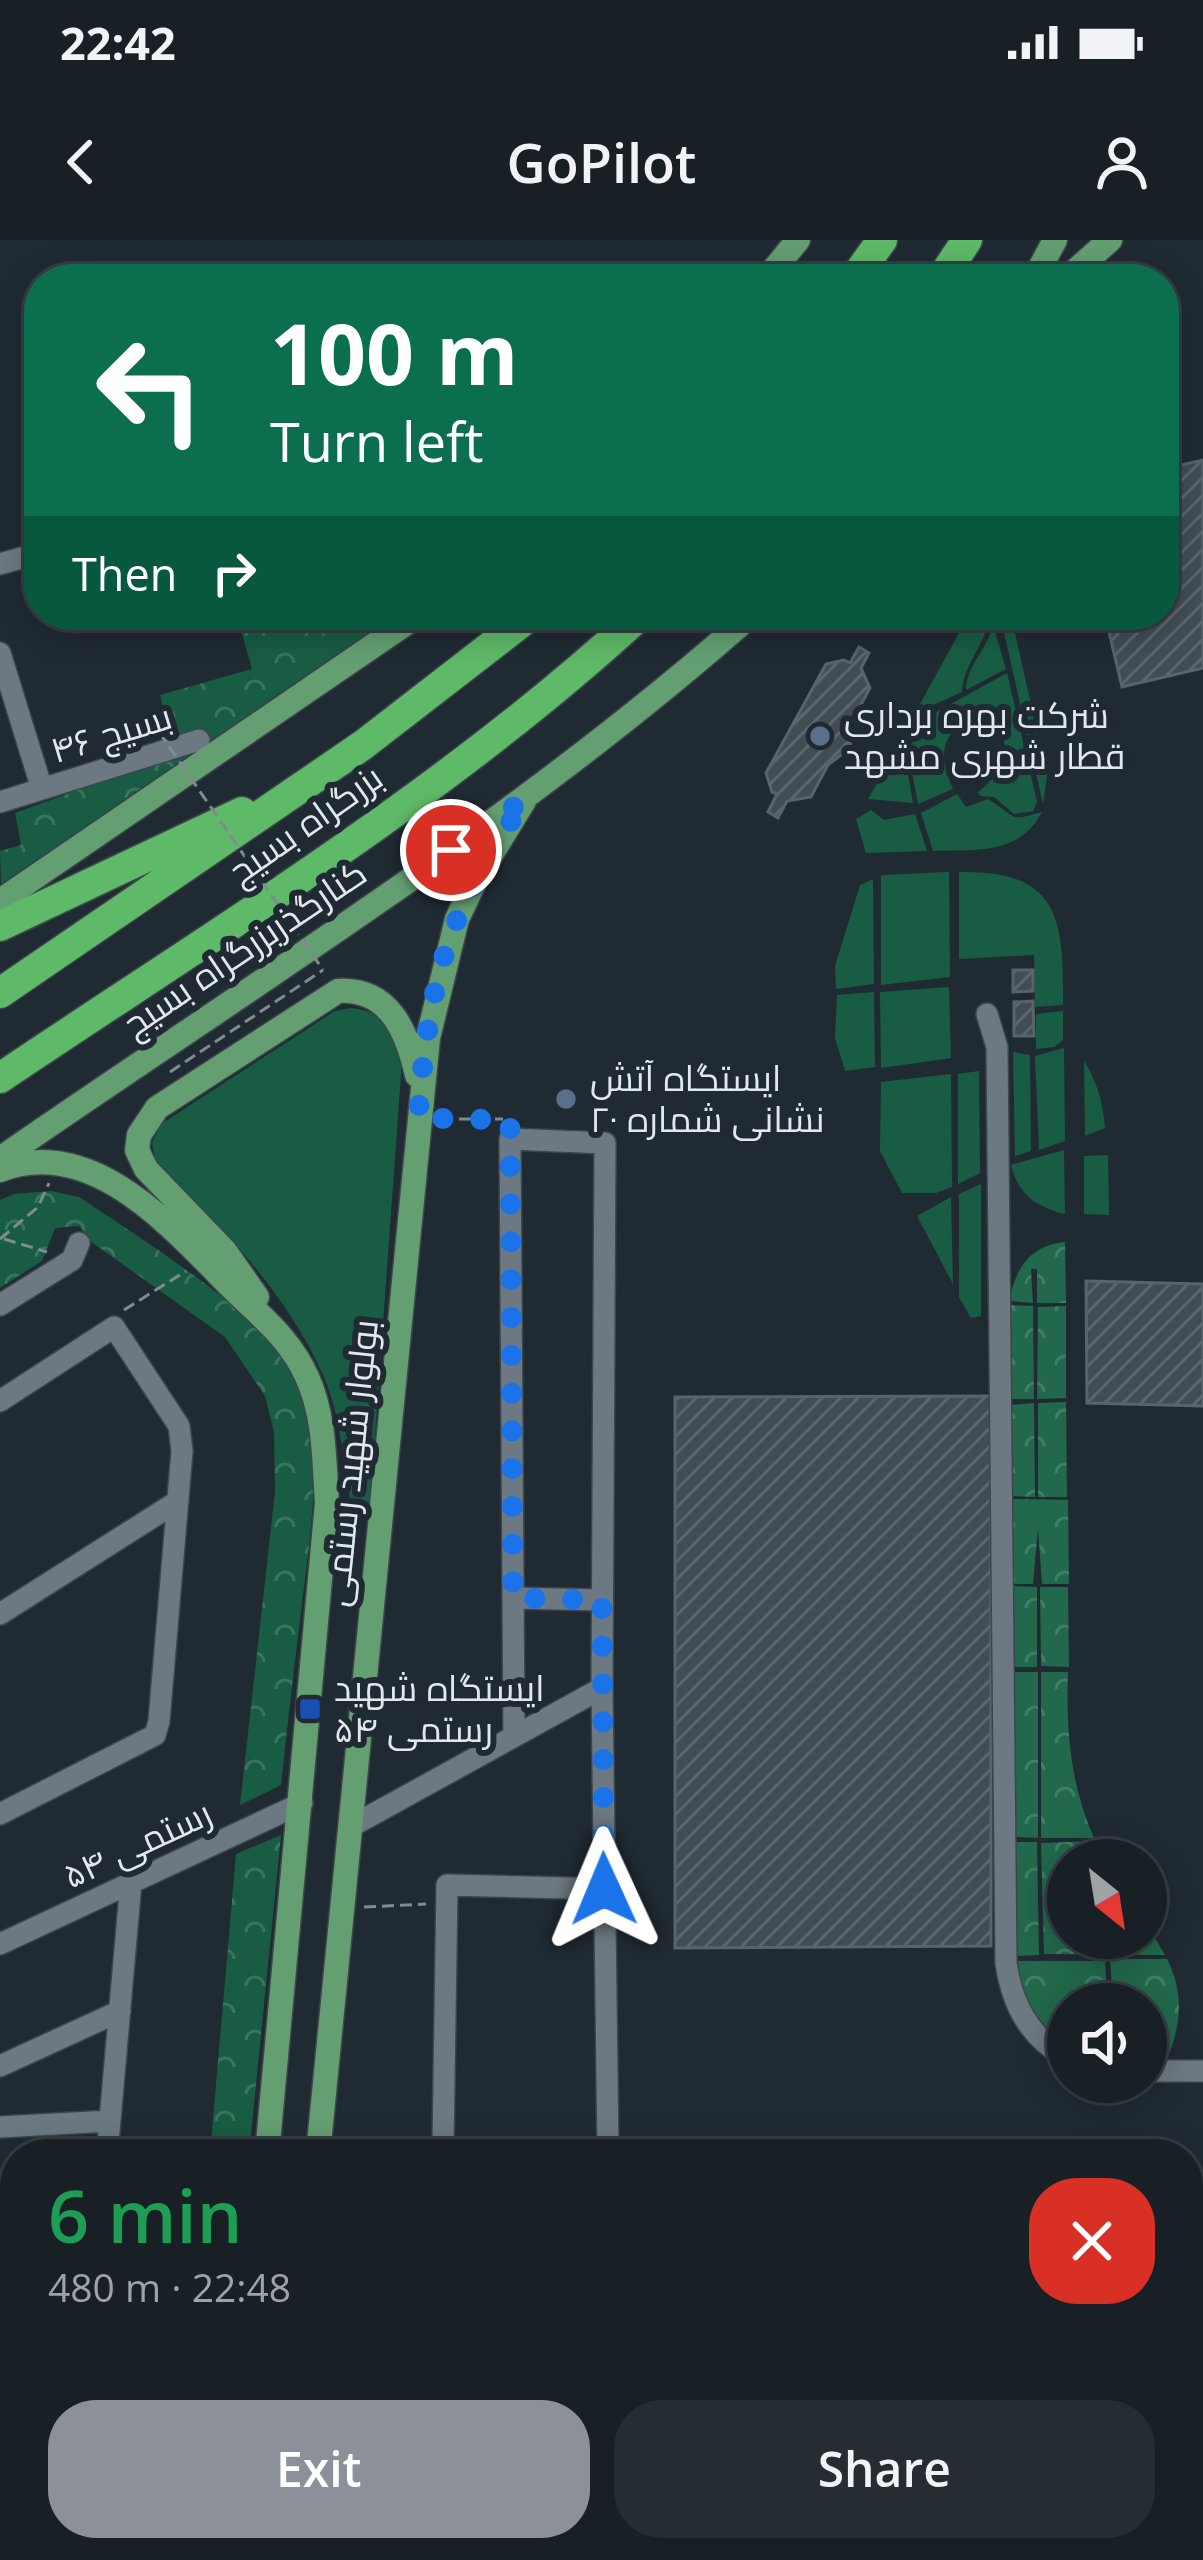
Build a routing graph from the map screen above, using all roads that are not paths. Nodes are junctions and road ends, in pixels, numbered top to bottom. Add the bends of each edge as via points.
1 (798, 240) edge
2 (1110, 240) edge
3 (778, 264) edge
4 (1083, 264) edge
5 (396, 630) edge
6 (511, 630) edge
7 (622, 630) edge
8 (735, 630) edge
9 (0, 656) edge
10 (200, 740) dead end
11 (323, 773) junction
12 (42, 789) junction
13 (524, 800) junction
14 (0, 802) edge
15 (0, 901) edge
16 (0, 926) edge
17 (0, 993) edge
18 (987, 1014) dead end
19 (0, 1078) edge
20 (420, 1089) junction
21 (0, 1159) edge
22 (0, 1170) edge
23 (75, 1252) road end
24 (0, 1305) edge
25 (284, 1336) junction
26 (0, 1401) edge
27 (178, 1501) junction
28 (513, 1598) junction
29 (602, 1600) junction
30 (0, 1614) edge
31 (602, 1688) junction
32 (514, 1735) junction
33 (302, 1803) junction
34 (0, 1814) edge
35 (350, 1827) junction
36 (131, 1882) junction
37 (604, 1889) junction
38 (2, 1937) edge
39 (120, 2011) junction
40 (1047, 2045) edge
41 (0, 2066) edge
42 (1167, 2071) edge
43 (1203, 2072) edge
44 (110, 2121) junction
45 (0, 2127) edge
46 (108, 2139) edge
47 (268, 2139) edge
48 (320, 2139) edge
49 (443, 2139) edge
50 (608, 2139) edge

1 - 3 main road
2 - 4 main road
5 - 15 main road
6 - 11 highway, بزرگراه بسیج
7 - 19 highway, بزرگراه بسیج via 405,802
8 - 13 main road, کنارگذربزرگراه بسیج
9 - 12 street
10 - 12 street, بسیج ۴۶
11 - 16 highway
11 - 17 highway, بزرگراه بسیج
12 - 14 street, بسیج ۴۶
13 - 20 main road, بولوار شهید رستمی via 457,920
13 - 21 main road, کنارگذربزرگراه بسیج
18 - 40 street via 997,1047 1006,1963 1028,2026
20 - 25 main road via 407,1034 393,1013 366,994 338,992 146,1121 137,1150 146,1169 225,1251
20 - 35 main road, بولوار شهید رستمی
22 - 25 main road, بولوار شهید رستمی via 54,1164 128,1192
23 - 24 street
25 - 33 main road, بولوار شهید رستمی via 322,1424 327,1503
26 - 27 street via 114,1327 178,1426
27 - 30 street
27 - 34 street via 155,1735
28 - 29 street
28 - 29 street via 510,1139 604,1143
28 - 32 street
29 - 31 street
31 - 32 street
31 - 37 street
32 - 35 street
33 - 36 street, رستمی ۵۴
33 - 47 main road, بولوار شهید رستمی
35 - 48 main road, بولوار شهید رستمی
36 - 38 street, رستمی ۵۴
36 - 39 street
37 - 49 street via 446,1885
37 - 50 street
39 - 41 street
39 - 44 street
42 - 43 street
44 - 45 street
44 - 46 street

